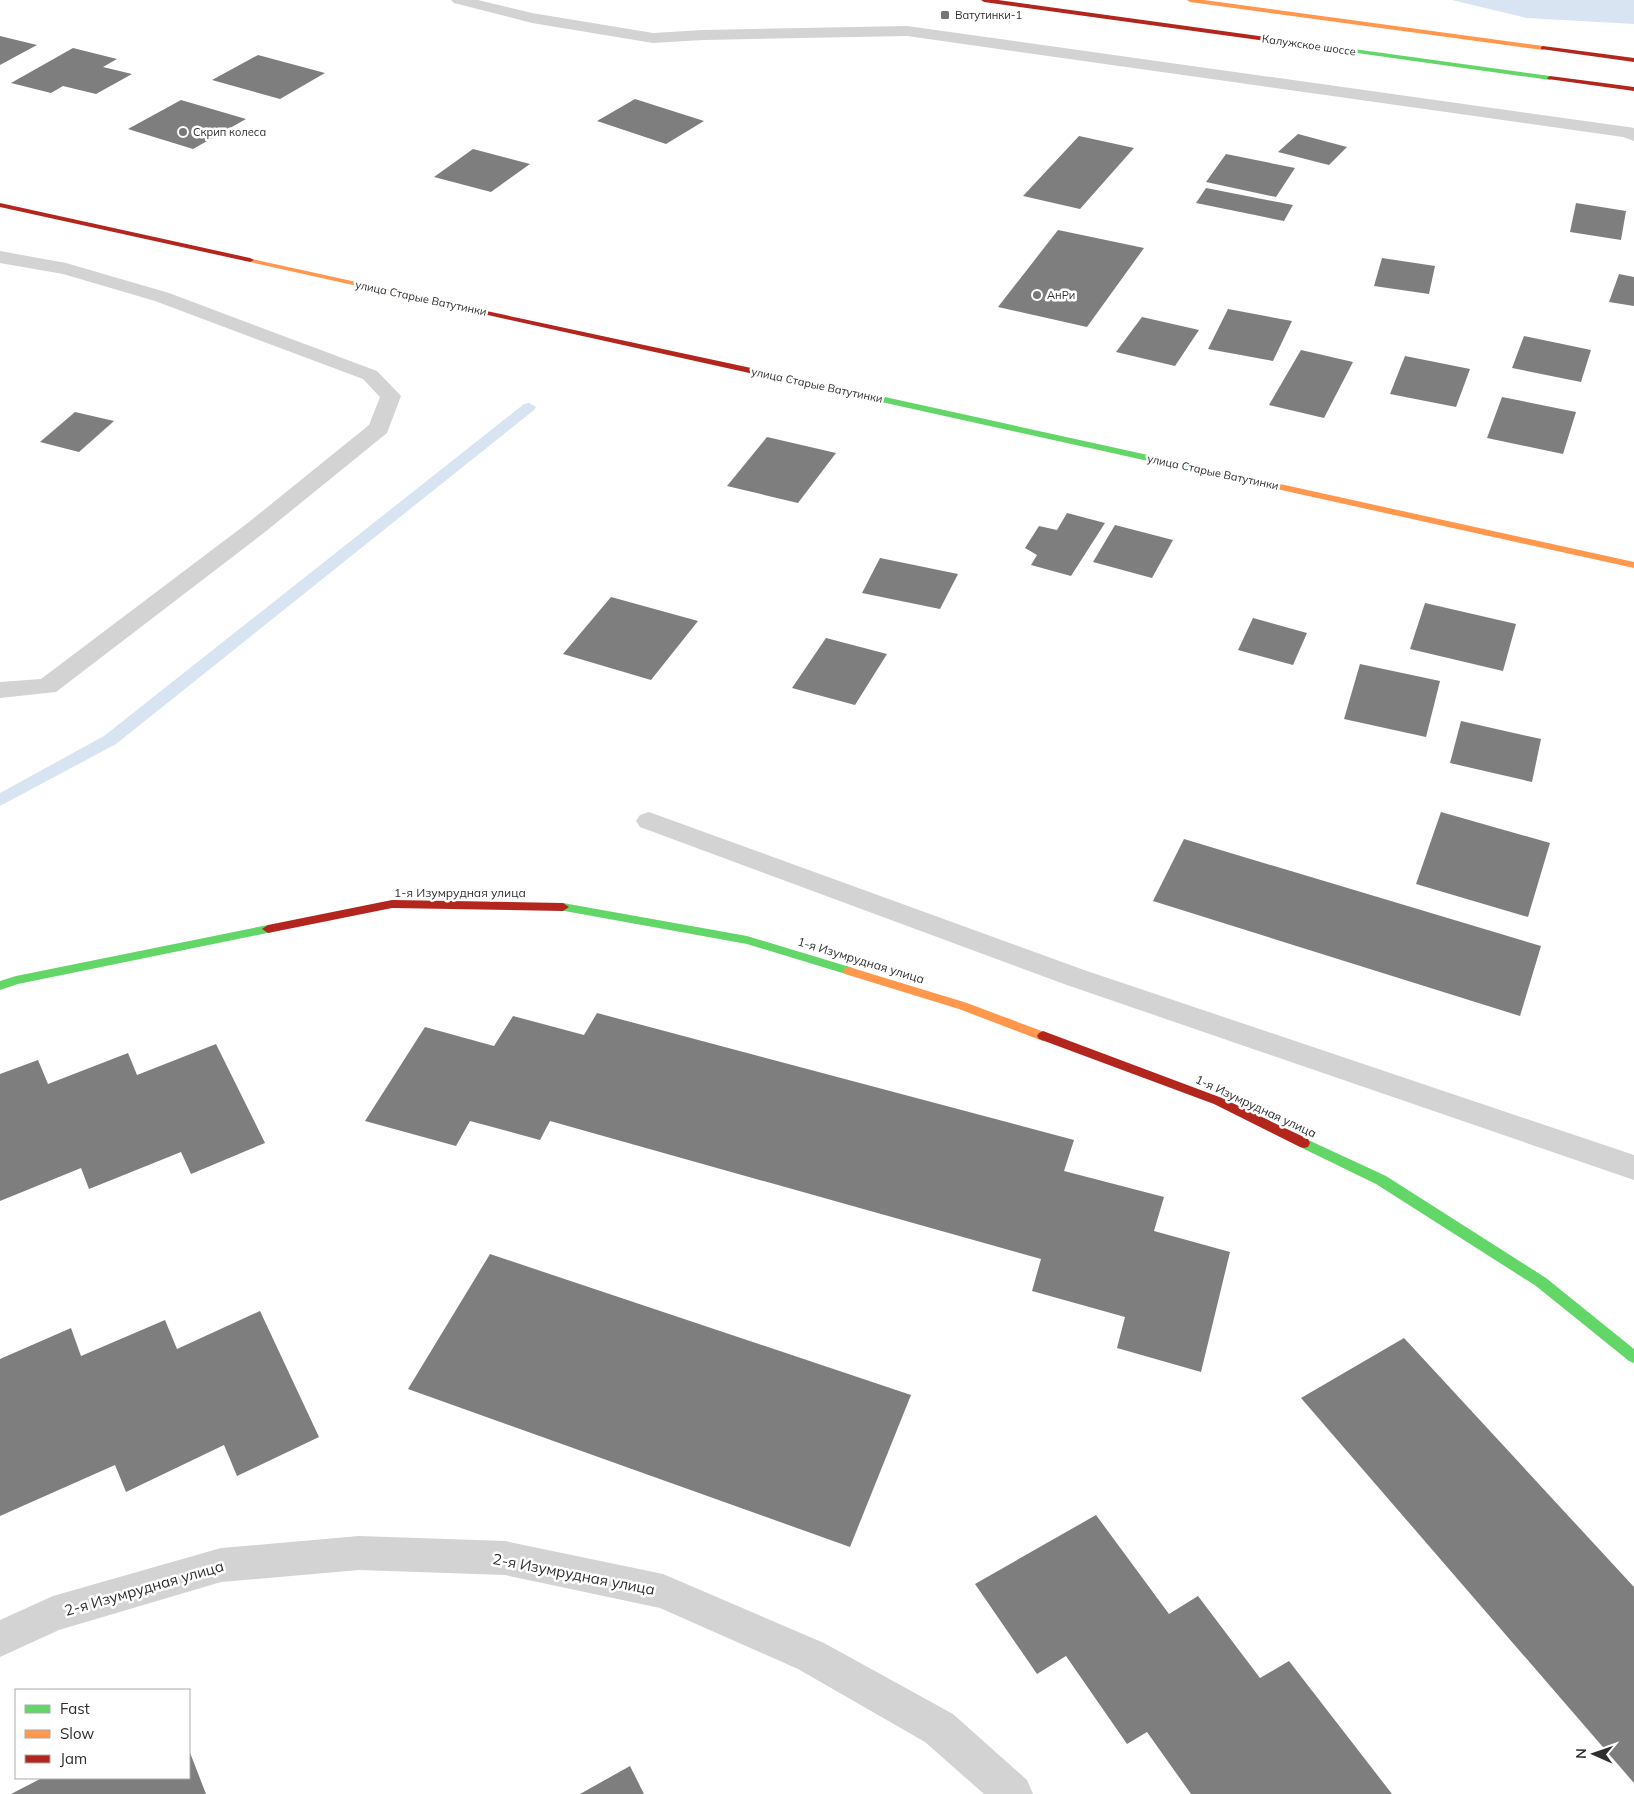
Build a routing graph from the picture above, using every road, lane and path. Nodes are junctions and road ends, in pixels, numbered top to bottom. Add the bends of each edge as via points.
1 (459, 0) edge
2 (984, 0) edge
3 (1190, 0) edge
4 (1634, 60) edge
5 (1634, 89) edge
6 (1634, 136) edge
7 (0, 205) edge
8 (0, 257) edge
9 (1634, 565) edge
10 (0, 690) edge
11 (648, 821) dead end
12 (0, 986) edge
13 (1634, 1168) edge
14 (1634, 1357) edge
15 (0, 1639) edge
16 (1013, 1794) edge

1 - 6 street via 532,18 653,38 907,31 1628,132
2 - 5 main road, Калужское шоссе
3 - 4 main road
7 - 9 main road, улица Старые Ватутинки
8 - 10 street via 66,269 162,297 370,375 392,396 379,428 257,527 47,686
11 - 13 street via 1074,977
12 - 14 main road, 1-я Изумрудная улица via 16,980 392,904 569,907 747,940 964,1006 1218,1101 1381,1180 1541,1282
15 - 16 street, 2-я Изумрудная улица via 53,1614 221,1565 359,1553 505,1558 663,1591 811,1656 939,1728

